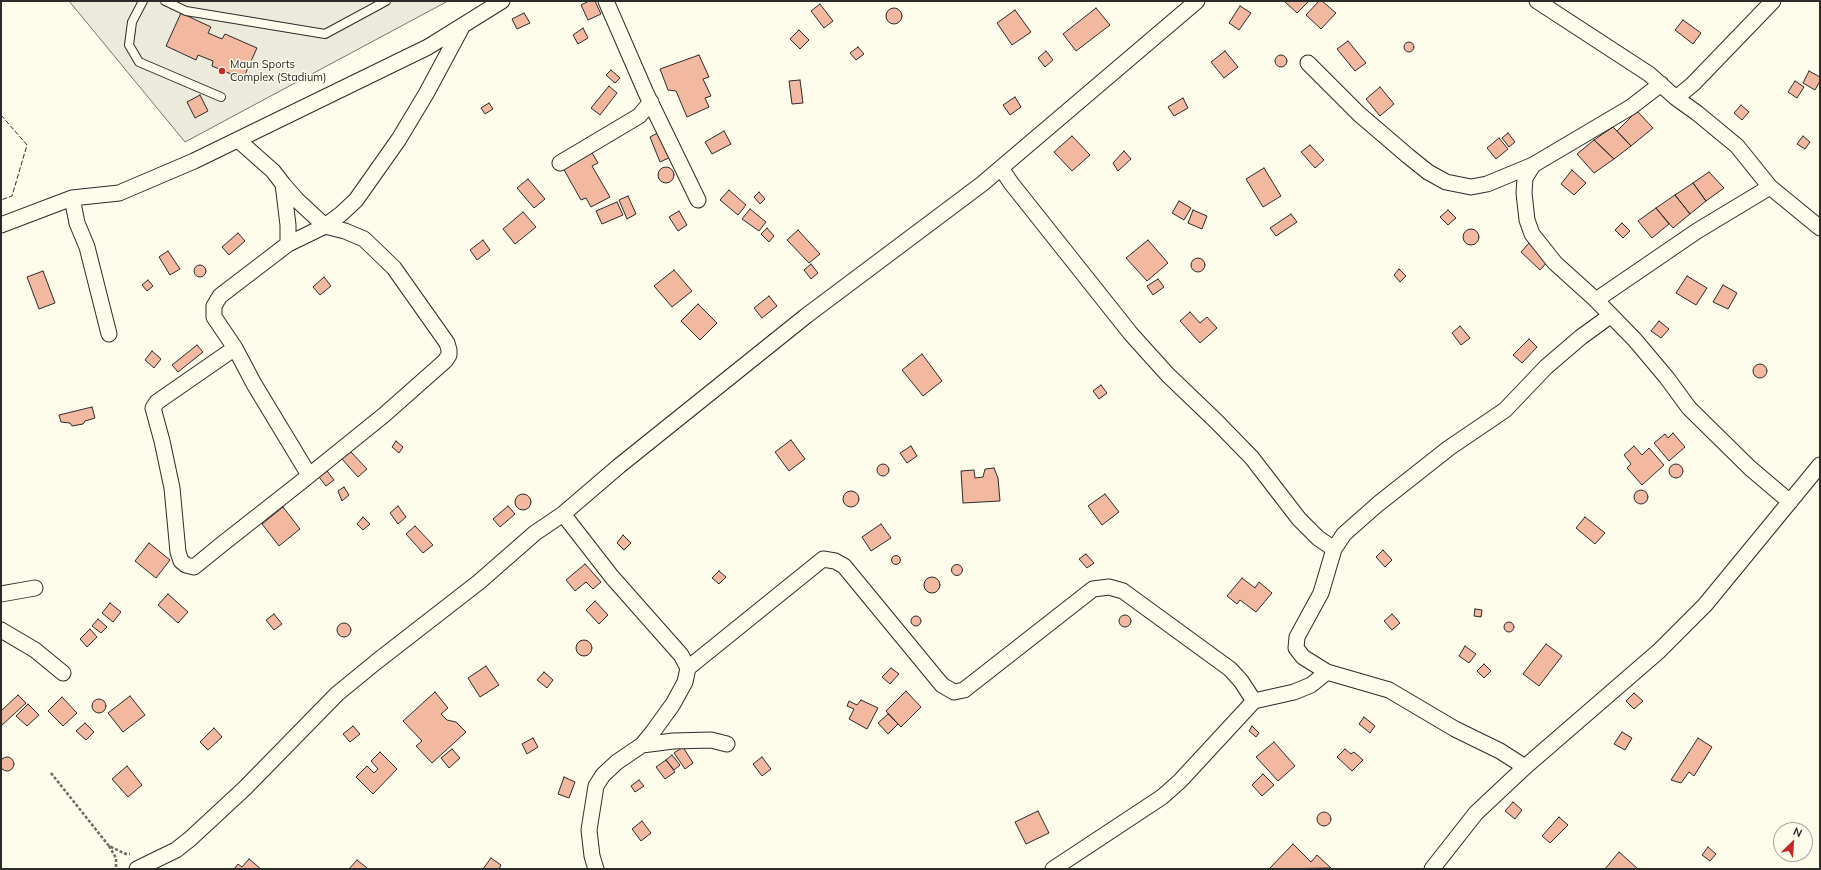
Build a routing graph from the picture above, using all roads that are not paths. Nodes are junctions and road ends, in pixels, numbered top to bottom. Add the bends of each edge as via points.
1 (143, 1) edge
2 (165, 1) edge
3 (386, 1) edge
4 (502, 1) edge
5 (606, 1) edge
6 (1197, 1) edge
7 (1537, 1) edge
8 (1772, 1) edge
9 (462, 26) junction
10 (1308, 63) dead end
11 (1661, 84) junction
12 (221, 97) dead end
13 (1676, 98) junction
14 (651, 102) junction
15 (238, 140) junction
16 (560, 163) dead end
17 (1533, 165) junction
18 (1001, 168) junction
19 (283, 184) junction
20 (1770, 187) junction
21 (72, 198) junction
22 (698, 200) dead end
23 (1, 225) edge
24 (325, 226) junction
25 (1820, 228) edge
26 (288, 244) junction
27 (1596, 300) junction
28 (1610, 316) junction
29 (109, 334) dead end
30 (234, 348) junction
31 (1820, 465) edge
32 (309, 475) junction
33 (1790, 502) junction
34 (563, 514) junction
35 (1334, 549) junction
36 (35, 588) dead end
37 (1, 594) edge
38 (1, 630) edge
39 (688, 668) junction
40 (63, 672) dead end
41 (1326, 672) junction
42 (1254, 701) junction
43 (727, 744) dead end
44 (642, 745) junction
45 (1525, 766) junction
46 (137, 869) edge
47 (596, 869) edge
48 (1054, 869) edge
49 (1432, 869) edge

1 - 12 lane via 132,22 129,46 139,62
2 - 3 lane via 186,11 325,34
4 - 9 street
5 - 14 street
6 - 18 street
7 - 11 street via 1623,56
8 - 13 street
9 - 15 street via 383,70
9 - 24 street via 426,94 374,177 356,200
10 - 17 street via 1364,119 1428,172 1446,182 1471,187 1487,184
11 - 13 street
11 - 17 street via 1631,107
13 - 20 street via 1737,146
14 - 16 street via 638,116
14 - 22 street
15 - 19 street
15 - 21 street via 119,193
17 - 27 street via 1525,178 1524,194 1527,220 1532,234 1555,263
18 - 34 street via 806,316
18 - 35 street via 1010,183 1131,334 1168,375 1252,458 1300,519 1318,538
19 - 24 street
19 - 26 street
20 - 25 street
20 - 27 street via 1697,231
21 - 23 street
21 - 29 street
24 - 26 street
24 - 32 street via 345,230 364,239 394,268 447,343 449,350 445,361 384,415
26 - 30 street via 220,296 214,306 214,317
27 - 28 street
28 - 33 street via 1635,340 1688,408 1750,468
28 - 35 street via 1546,367 1505,410 1449,448 1378,504 1344,534
30 - 32 street
30 - 32 street via 156,402 153,408 172,488 181,561 194,567
31 - 33 street
33 - 45 street via 1705,606 1659,651
34 - 39 street via 612,577 681,655
34 - 46 street via 535,533 479,582 337,694 250,783 190,839 176,850
35 - 41 street via 1321,593 1297,637 1296,648 1303,657
36 - 37 street
38 - 40 street via 35,650
39 - 42 street via 823,560 835,561 844,566 942,685 954,692 964,690 1093,589 1109,587 1124,591 1230,669
39 - 44 street via 685,682 673,704
41 - 42 street via 1312,685
41 - 45 street via 1389,690 1455,730
42 - 48 street via 1162,797
43 - 44 street via 711,740
44 - 47 street via 603,774 596,786 589,830
45 - 49 street via 1476,813

